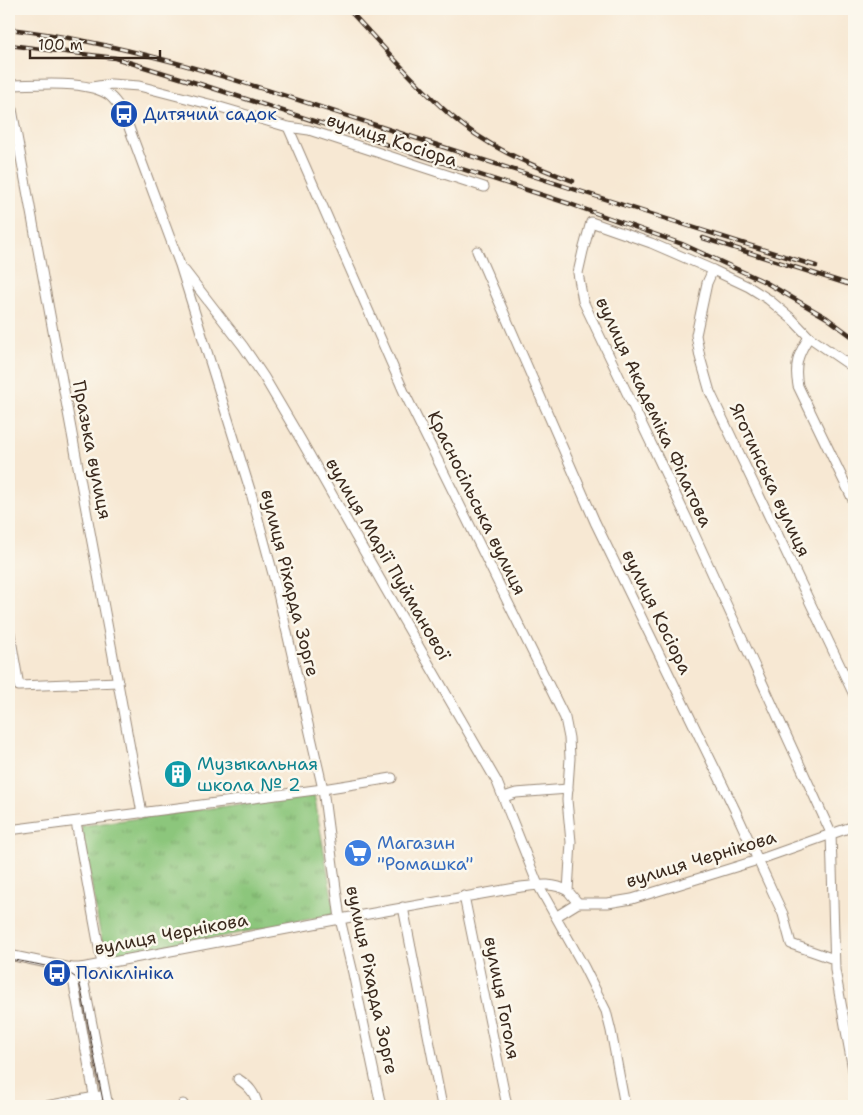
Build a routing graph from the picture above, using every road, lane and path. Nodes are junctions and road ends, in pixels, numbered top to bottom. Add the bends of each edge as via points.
1 (9, 85) edge
2 (97, 89) junction
3 (9, 93) edge
4 (288, 126) junction
5 (484, 187) dead end
6 (478, 251) dead end
7 (180, 265) junction
8 (713, 270) junction
9 (809, 337) junction
10 (854, 368) edge
11 (854, 502) edge
12 (9, 628) edge
13 (118, 682) junction
14 (854, 695) edge
15 (392, 778) dead end
16 (323, 789) junction
17 (568, 789) junction
18 (504, 796) junction
19 (142, 813) junction
20 (76, 822) junction
21 (854, 826) edge
22 (9, 830) edge
23 (831, 833) junction
24 (758, 860) junction
25 (538, 884) junction
26 (568, 891) junction
27 (464, 896) junction
28 (578, 902) junction
29 (402, 907) junction
30 (557, 916) junction
31 (340, 918) junction
32 (9, 955) edge
33 (834, 959) junction
34 (102, 964) junction
35 (71, 968) junction
36 (81, 968) junction
37 (854, 1075) edge
38 (238, 1079) dead end
39 (106, 1095) junction
40 (96, 1102) edge
41 (46, 1106) edge
42 (108, 1106) edge
43 (258, 1106) edge
44 (381, 1106) edge
45 (442, 1106) edge
46 (507, 1106) edge
47 (625, 1106) edge

1 - 2 street, вулиця Косіора via 68,84
2 - 4 street, вулиця Косіора via 111,84 139,86
2 - 7 street, вулиця Ріхарда Зорге via 116,101 124,114
3 - 13 street, Празька вулиця
4 - 5 street, вулиця Косіора
4 - 17 street, Красносільська вулиця via 404,392 565,718 570,738
6 - 24 street, вулиця Косіора via 595,522
7 - 16 street, вулиця Ріхарда Зорге via 251,493 276,585
7 - 18 street, вулиця Марії Пуйманової via 264,377
8 - 9 street, вулиця Академіка Філатова via 768,299
8 - 14 street, Яготинська вулиця via 707,283 696,335 710,392
8 - 23 street, вулиця Академіка Філатова via 591,222 578,273 583,301
9 - 10 street, вулиця Академіка Філатова
9 - 11 street via 796,363 798,386
12 - 13 street via 19,686
13 - 19 street, Празька вулиця
15 - 16 street
16 - 19 street
16 - 31 street, вулиця Ріхарда Зорге
17 - 18 street
17 - 26 street, Красносільська вулиця via 571,842
18 - 25 street, вулиця Марії Пуйманової
19 - 20 street
20 - 22 street
20 - 34 street
21 - 23 street, вулиця Чернікова
23 - 24 street, вулиця Чернікова
23 - 33 street
24 - 28 street, вулиця Чернікова via 632,899 608,903
24 - 33 street, вулиця Косіора via 783,914 791,944
25 - 26 street, вулиця Чернікова via 560,886
25 - 27 street, вулиця Чернікова
25 - 30 street
26 - 28 street
27 - 29 street, вулиця Чернікова
27 - 46 street, вулиця Гоголя
28 - 30 street
29 - 31 street, вулиця Чернікова
29 - 45 street
30 - 47 street via 606,1011
31 - 34 street, вулиця Чернікова
31 - 44 street, вулиця Ріхарда Зорге
32 - 35 street, вулиця Чернікова
33 - 37 street
34 - 36 street, вулиця Чернікова
35 - 36 street, вулиця Чернікова
35 - 40 street
36 - 39 street
38 - 43 street via 254,1093
39 - 40 street
39 - 42 street
40 - 41 street

